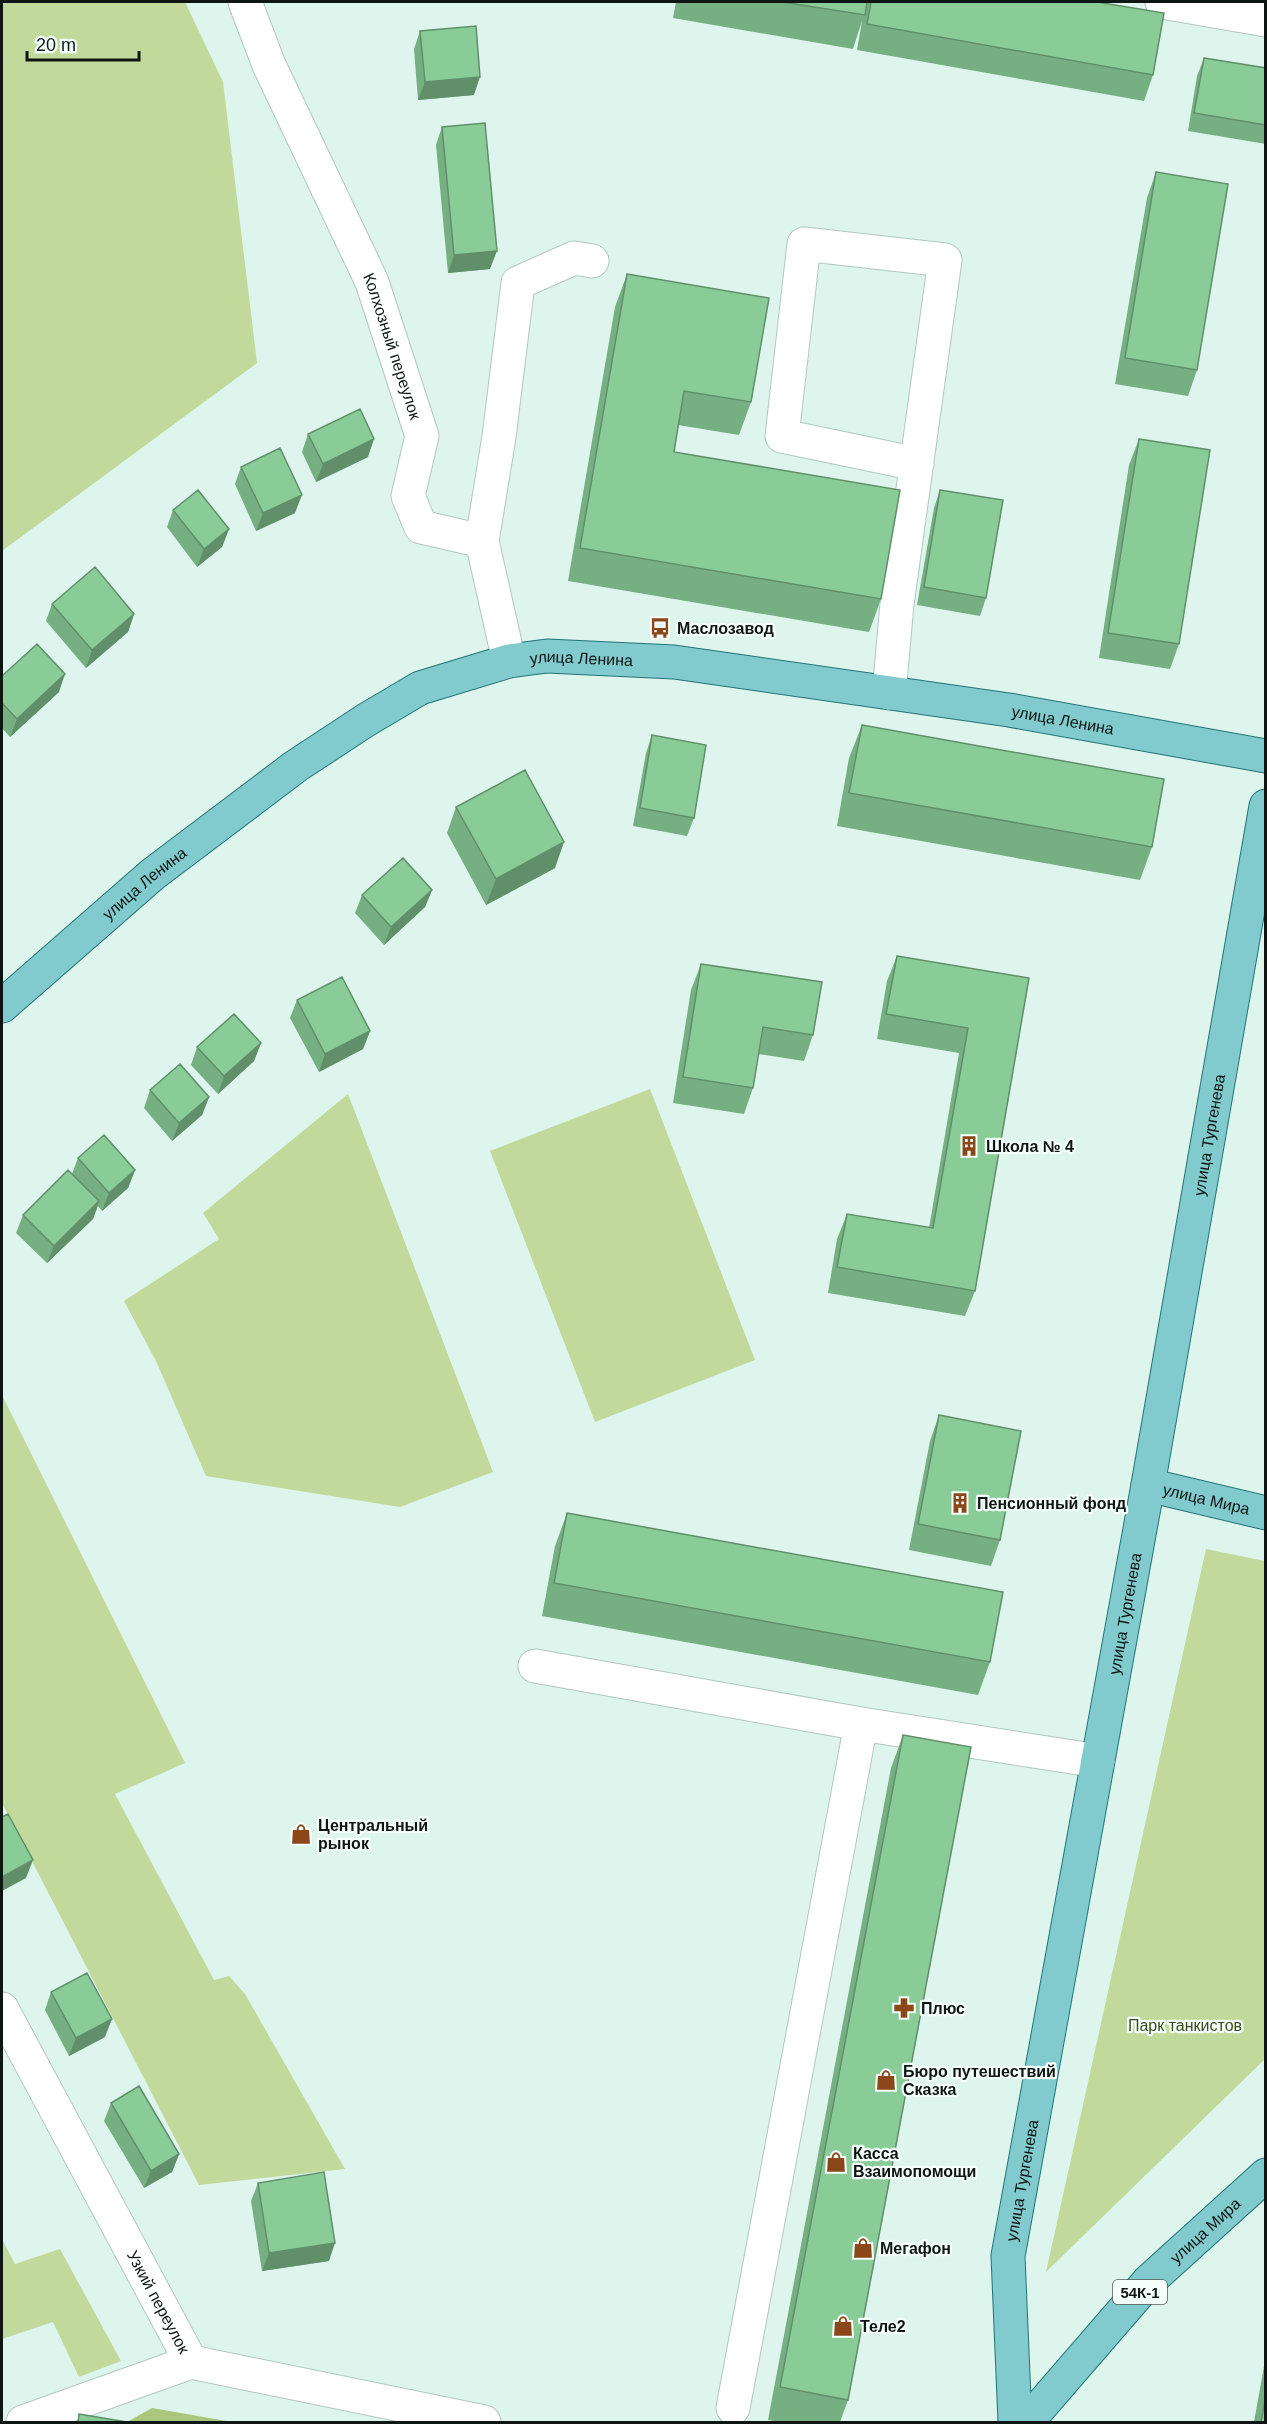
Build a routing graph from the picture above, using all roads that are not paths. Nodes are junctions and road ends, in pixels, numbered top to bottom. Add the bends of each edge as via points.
1 (245, 2) edge
2 (1162, 2) edge
3 (1266, 20) edge
4 (592, 261) dead end
5 (917, 464) junction
6 (482, 541) junction
7 (510, 662) junction
8 (889, 693) junction
9 (1266, 756) edge
10 (1266, 806) edge
11 (2, 1006) edge
12 (1148, 1485) junction
13 (1266, 1513) edge
14 (535, 1666) dead end
15 (861, 1725) junction
16 (1098, 1761) junction
17 (2, 2008) edge
18 (1266, 2175) edge
19 (191, 2362) junction
20 (734, 2408) dead end
21 (23, 2422) edge
22 (484, 2422) edge
23 (1015, 2422) edge
24 (1027, 2422) edge

1 - 6 street, Колхозный переулок via 269,64 372,282 422,436 408,496 422,527
2 - 3 street
4 - 6 street via 574,258 518,283 500,437
5 - 5 street via 945,260 804,244 782,436
5 - 8 street
6 - 7 street
7 - 8 main road, улица Ленина via 547,656 674,662
7 - 11 main road, улица Ленина via 420,688 296,766 153,874
8 - 9 main road, улица Ленина via 1009,710
10 - 12 main road, улица Тургенева
12 - 13 main road, улица Мира
12 - 16 main road, улица Тургенева
14 - 15 street
15 - 16 street
15 - 20 street
16 - 23 main road, улица Тургенева via 1008,2256
17 - 19 street, Узкий переулок
18 - 24 main road, улица Мира / 54К-1 via 1149,2281
19 - 21 street
19 - 22 street, Узкий переулок

